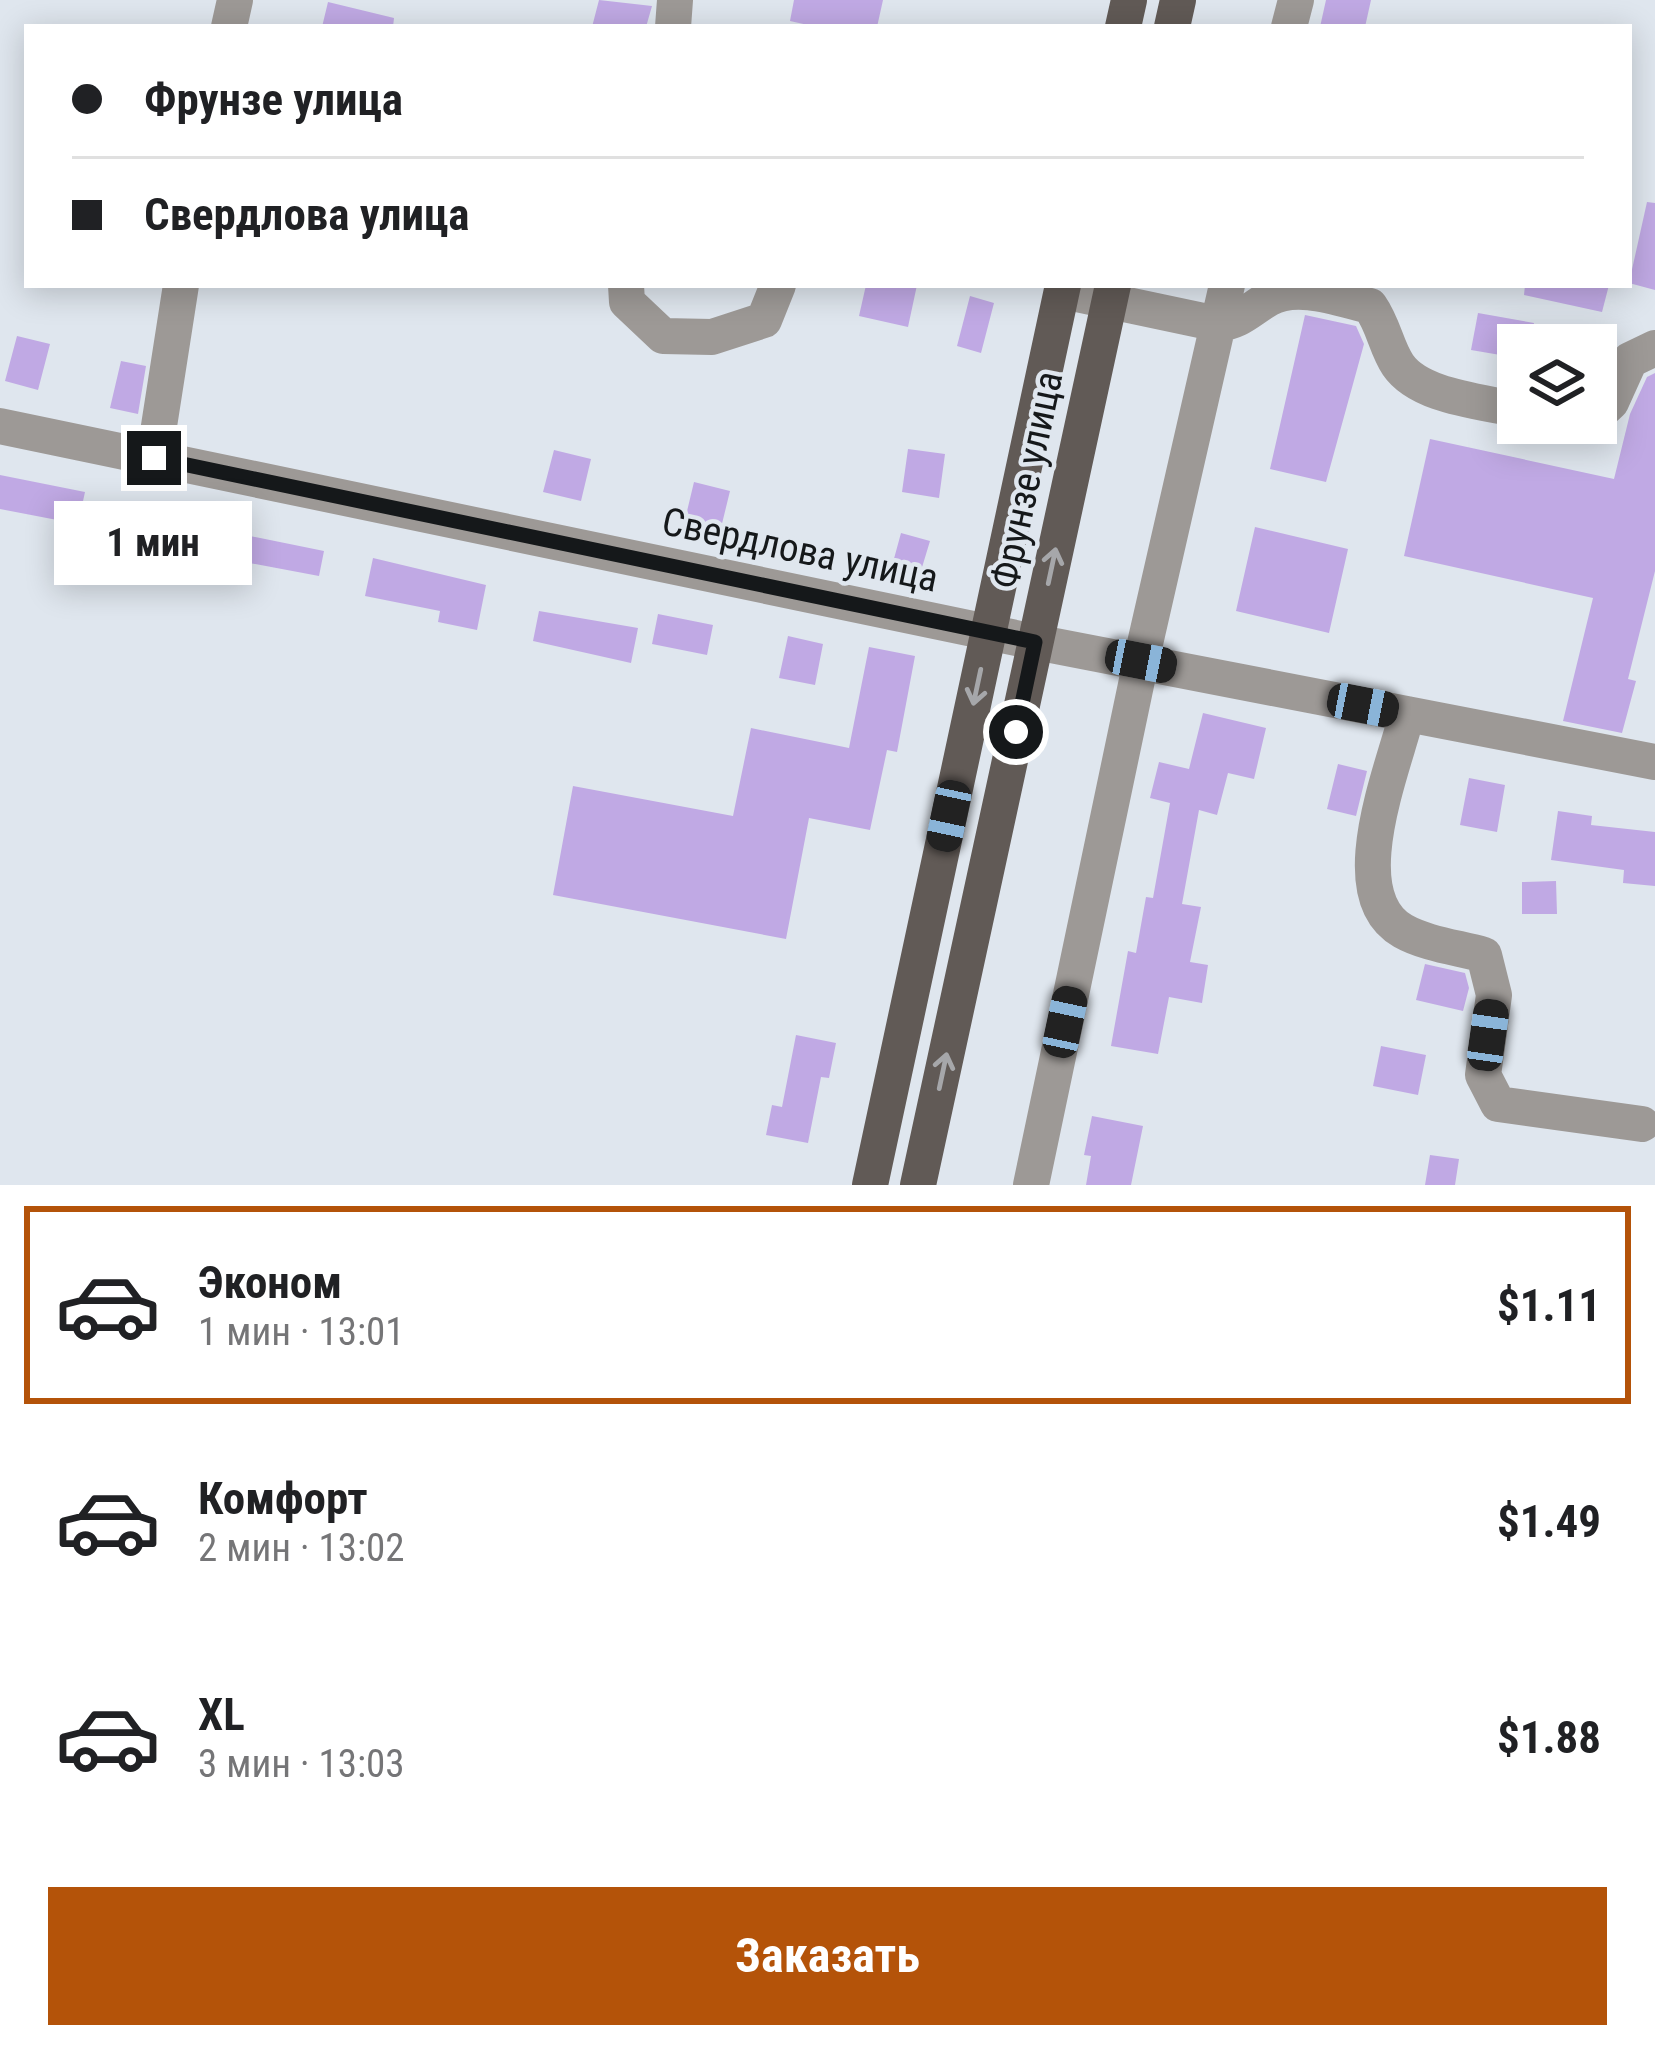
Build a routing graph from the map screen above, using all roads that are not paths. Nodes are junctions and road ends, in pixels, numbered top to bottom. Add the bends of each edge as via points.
1 (181, 288) edge
2 (626, 288) edge
3 (777, 288) edge
4 (1063, 288) edge
5 (1226, 288) edge
6 (1111, 293) edge
7 (1218, 324) junction
8 (1655, 348) edge
9 (1617, 389) edge
10 (1497, 405) edge
11 (0, 426) edge
12 (154, 458) junction
13 (988, 632) junction
14 (1035, 642) junction
15 (1141, 661) junction
16 (1407, 714) junction
17 (1655, 762) edge
18 (1642, 1124) dead end
19 (870, 1185) edge
20 (918, 1185) edge
21 (1031, 1185) edge

1 - 12 street
2 - 3 street via 627,302 663,336 712,337 764,320
4 - 6 street
4 - 13 main road, Фрунзе улица
5 - 7 street
6 - 7 street
14 -> 6 main road, Фрунзе улица
7 - 10 street via 1240,321 1271,296 1306,292 1370,306 1413,383
7 - 15 street
8 - 9 street via 1630,360
11 - 12 street, Свердлова улица
12 - 13 street, Свердлова улица
13 - 14 street, Свердлова улица
13 -> 19 main road, Фрунзе улица
14 - 15 street, Свердлова улица
20 -> 14 main road, Фрунзе улица
15 - 16 street, Свердлова улица
15 - 21 street
16 - 17 street, Свердлова улица
16 - 18 street via 1371,858 1374,902 1402,931 1484,955 1494,995 1483,1075 1498,1104

